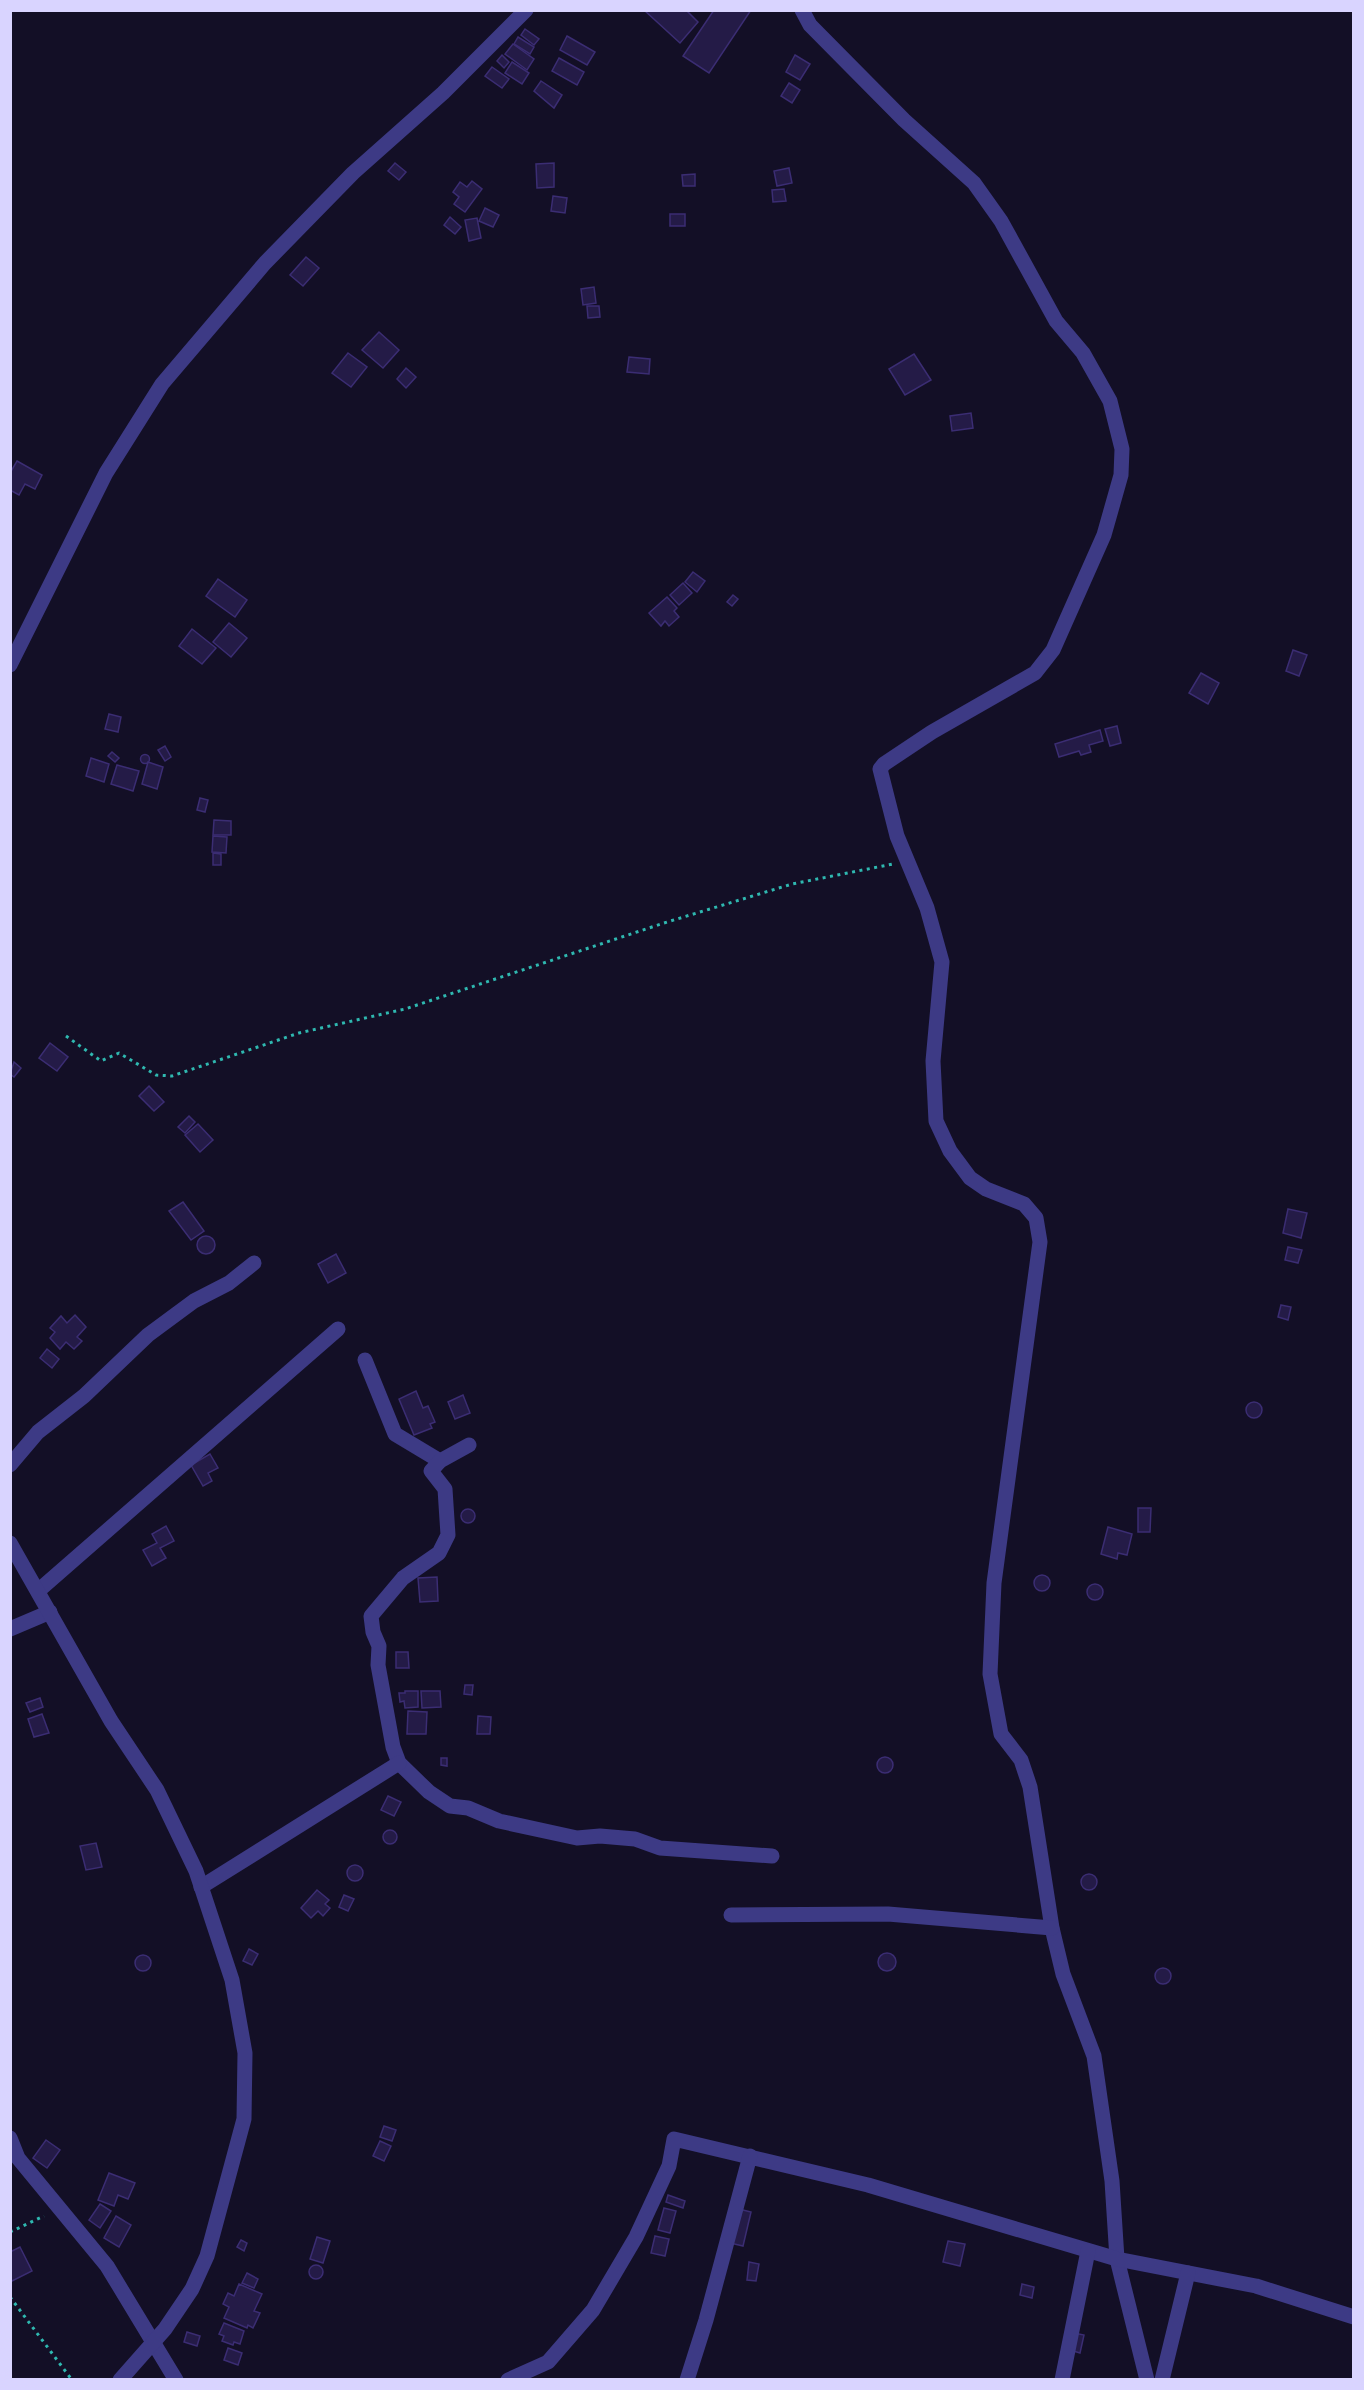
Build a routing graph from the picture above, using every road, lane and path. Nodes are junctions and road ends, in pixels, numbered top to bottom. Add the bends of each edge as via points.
1 (526, 10) edge
2 (802, 10) edge
3 (10, 665) edge
4 (906, 862) junction
5 (66, 1036) dead end
6 (254, 1263) dead end
7 (338, 1329) dead end
8 (365, 1360) dead end
9 (469, 1445) dead end
10 (440, 1461) junction
11 (10, 1465) edge
12 (10, 1543) edge
13 (38, 1591) junction
14 (50, 1612) junction
15 (10, 1629) edge
16 (399, 1763) junction
17 (772, 1856) dead end
18 (201, 1887) junction
19 (731, 1915) dead end
20 (1052, 1928) junction
21 (10, 2138) edge
22 (750, 2156) junction
23 (61, 2208) junction
24 (10, 2232) edge
25 (1088, 2251) junction
26 (1117, 2259) junction
27 (1188, 2273) junction
28 (10, 2297) edge
29 (1353, 2317) edge
30 (152, 2342) junction
31 (72, 2379) edge
32 (120, 2379) edge
33 (176, 2379) edge
34 (508, 2379) edge
35 (687, 2379) edge
36 (1062, 2379) edge
37 (1147, 2379) edge
38 (1162, 2379) edge

1 - 3 street via 443,93 353,173 265,263 162,384 106,473
2 - 4 street via 810,25 904,120 974,183 1001,221 1056,321 1083,353 1110,401 1122,449 1121,475 1104,535 1053,650 1035,673 932,732 880,769
4 - 5 path via 792,884 405,1009 299,1033 172,1076 156,1075 119,1053 101,1061
4 - 20 street via 927,908 942,962 933,1060 936,1121 950,1151 970,1178 1024,1204 1036,1218 1040,1242 994,1583 990,1674 1002,1734 1021,1760 1030,1787
6 - 11 street via 148,1335 84,1396 38,1432
7 - 13 street
8 - 10 street via 395,1434
9 - 10 street
10 - 16 street via 432,1471 445,1489 448,1534 439,1553 398,1583 371,1616
12 - 13 street
13 - 14 street
14 - 15 street
14 - 18 street via 111,1721 157,1790
16 - 17 street via 450,1806 468,1808 499,1821 577,1838 635,1839 660,1848
16 - 18 street
18 - 30 street via 232,1980 243,2043 243,2119 207,2256 192,2289
19 - 20 street via 888,1914
20 - 26 street via 1063,1974 1094,2056 1112,2181
21 - 23 street via 18,2158
22 - 25 street via 954,2209
22 - 34 street via 674,2139 669,2166 636,2237 593,2310 548,2362
22 - 35 street
23 - 24 path
23 - 30 street via 107,2266
25 - 26 street
25 - 36 street
26 - 27 street
26 - 37 street
27 - 29 street via 1256,2286
27 - 38 street
28 - 31 path
30 - 32 street
30 - 33 street

